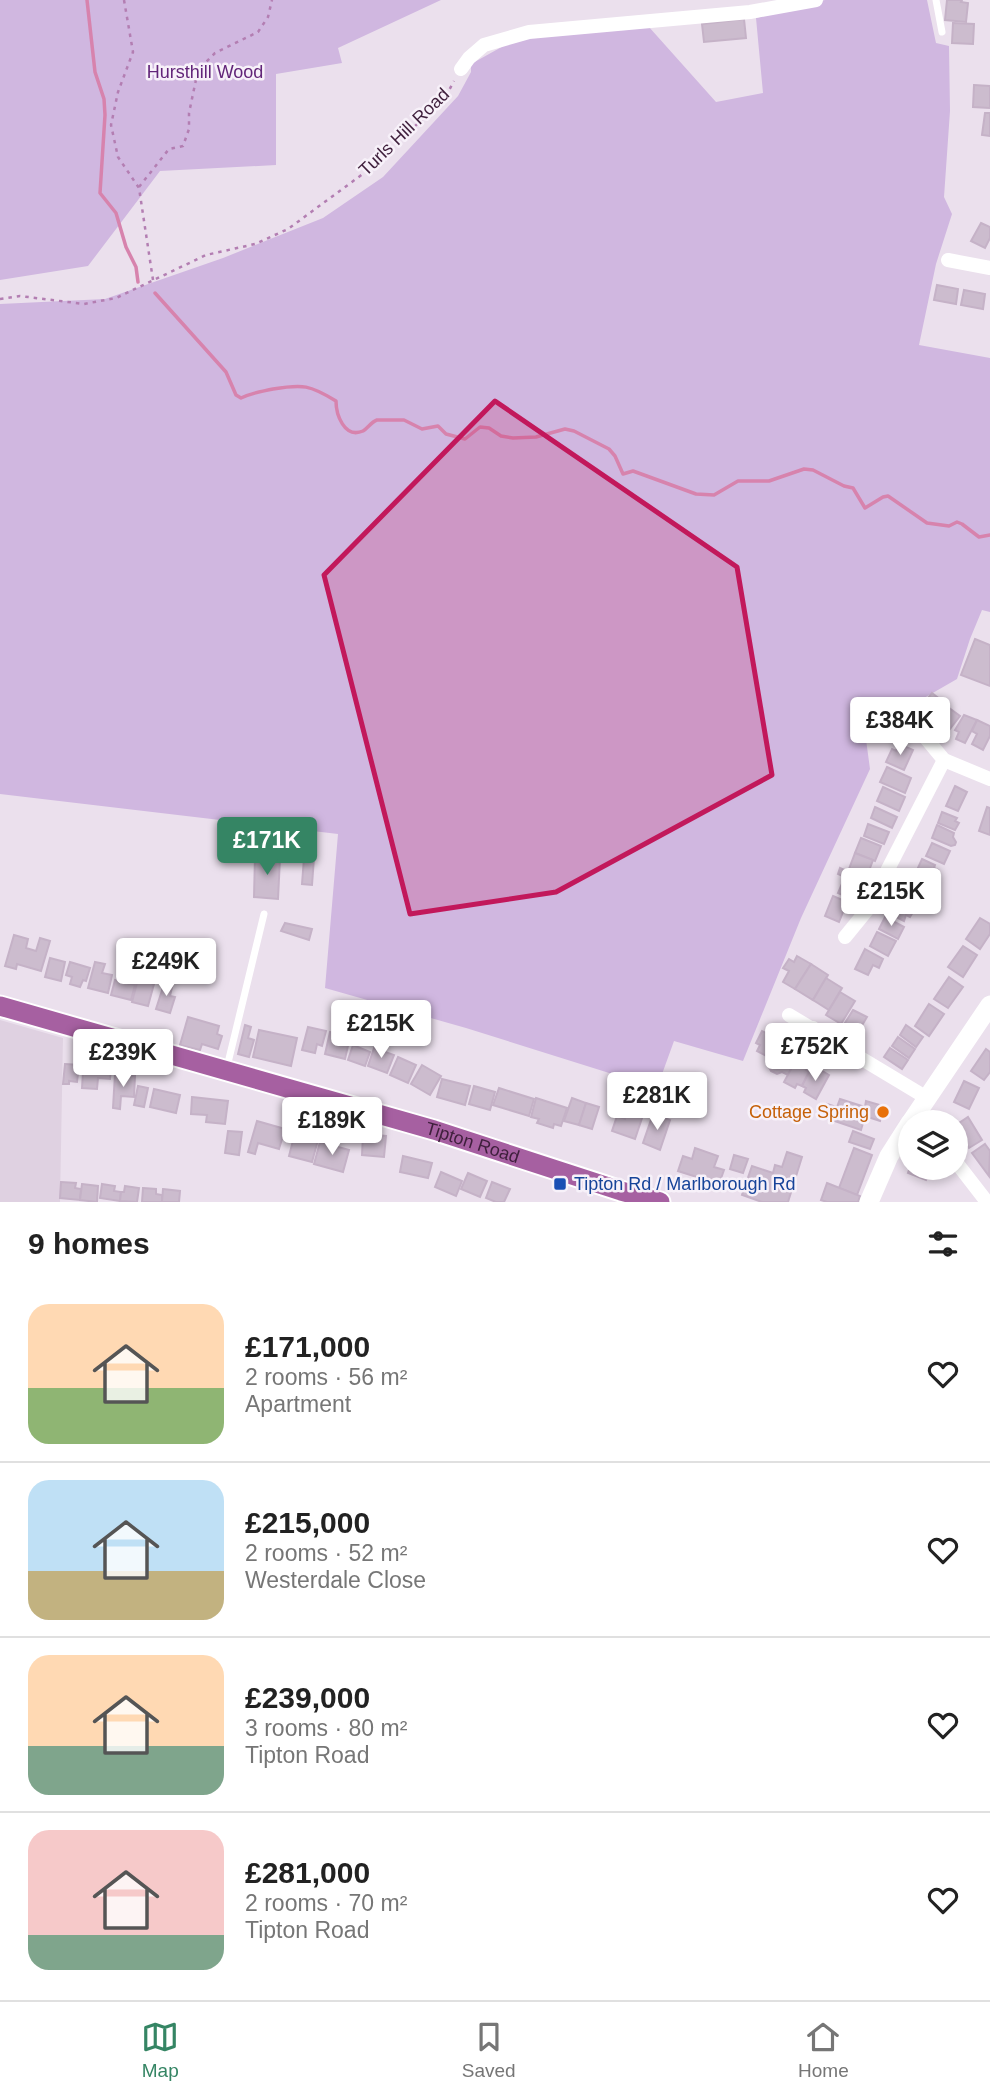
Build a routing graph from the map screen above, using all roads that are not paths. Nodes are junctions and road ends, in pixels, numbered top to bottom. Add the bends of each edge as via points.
1 (816, 0) edge
2 (936, 0) edge
3 (942, 32) dead end
4 (461, 69) road end
5 (948, 260) dead end
6 (990, 268) edge
7 (910, 719) dead end
8 (944, 760) junction
9 (990, 779) edge
10 (264, 914) dead end
11 (845, 937) dead end
12 (990, 1005) edge
13 (0, 1006) edge
14 (789, 1015) dead end
15 (813, 1028) junction
16 (801, 1045) dead end
17 (226, 1071) junction
18 (927, 1098) junction
19 (920, 1110) edge
20 (898, 1143) edge
21 (968, 1177) edge
22 (617, 1197) edge
23 (660, 1202) edge
24 (869, 1202) edge
25 (987, 1202) edge

1 - 4 street, Turls Hill Road via 750,12 529,33 484,45
2 - 3 lane
5 - 6 street
7 - 8 street
8 - 9 street
8 - 11 street via 867,910
10 - 17 lane
12 - 18 street
13 - 17 main road, Tipton Road
14 - 15 street
15 - 16 street
15 - 18 street
17 - 22 main road, Tipton Road via 434,1130
18 - 19 street
20 - 24 street
21 - 25 street
22 - 23 main road, Tipton Road

